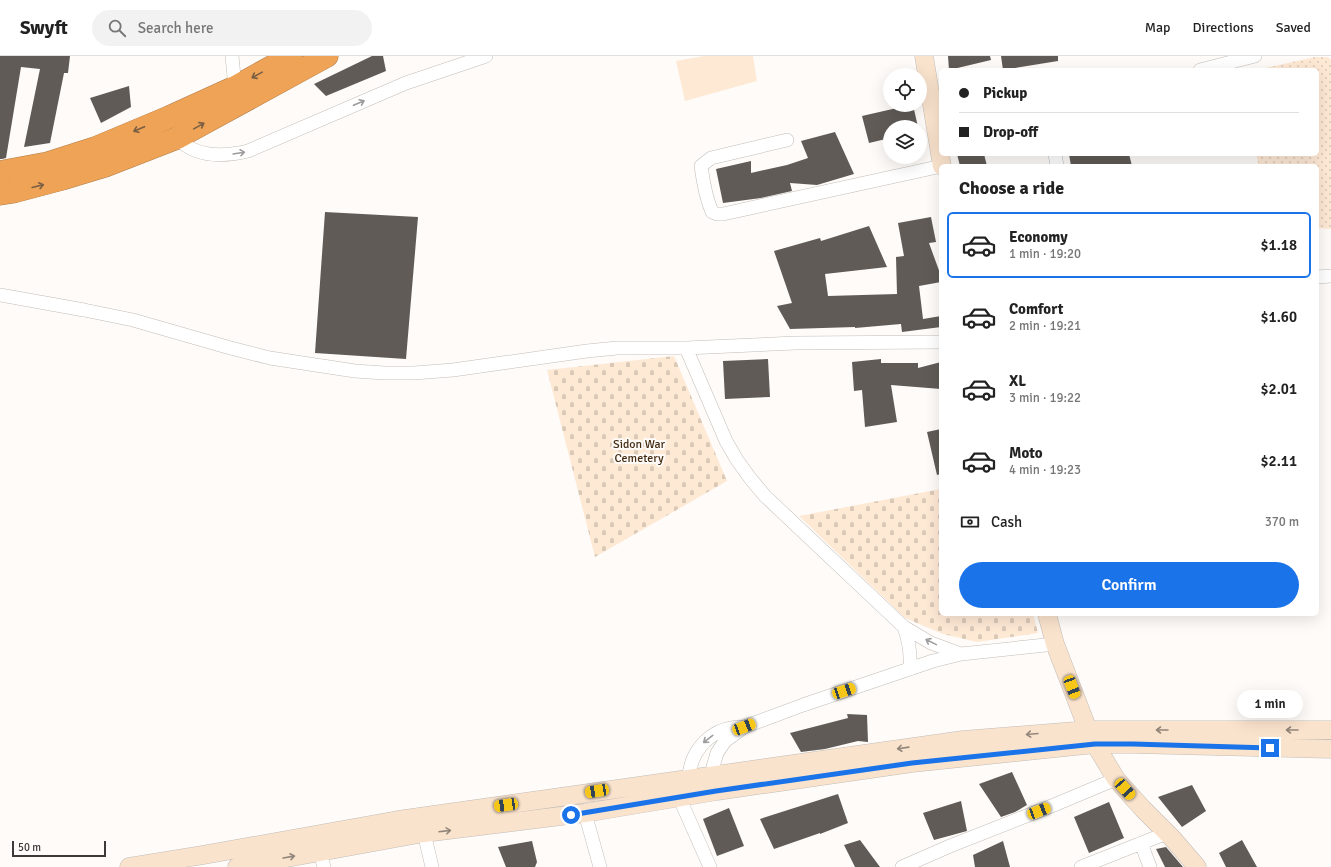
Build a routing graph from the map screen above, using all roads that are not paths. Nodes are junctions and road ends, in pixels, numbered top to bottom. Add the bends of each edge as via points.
1 (232, 56) edge
2 (291, 56) edge
3 (327, 56) edge
4 (486, 56) edge
5 (924, 56) edge
6 (1254, 56) edge
7 (1208, 68) edge
8 (235, 87) junction
9 (177, 138) junction
10 (787, 140) dead end
11 (939, 148) edge
12 (939, 167) edge
13 (0, 172) edge
14 (0, 194) edge
15 (1331, 276) edge
16 (1319, 277) edge
17 (0, 295) edge
18 (939, 342) edge
19 (686, 348) junction
20 (1048, 616) edge
21 (904, 627) junction
22 (1055, 644) junction
23 (961, 654) junction
24 (910, 669) junction
25 (744, 727) junction
26 (1331, 730) edge
27 (1092, 737) junction
28 (1331, 749) edge
29 (1116, 779) junction
30 (715, 783) junction
31 (687, 790) junction
32 (585, 813) junction
33 (395, 830) junction
34 (424, 833) junction
35 (1167, 833) junction
36 (1141, 843) junction
37 (322, 859) edge
38 (266, 864) edge
39 (155, 865) edge
40 (129, 867) edge
41 (237, 867) edge
42 (432, 867) edge
43 (600, 867) edge
44 (710, 867) edge
45 (902, 867) edge
46 (1081, 867) edge
47 (1150, 867) edge
48 (1197, 867) edge

1 - 8 street
2 -> 8 highway
9 -> 3 highway
9 -> 4 street via 192,149 212,155 248,151 406,83
5 - 11 main road
6 - 7 street
8 -> 13 highway via 95,148 48,163
14 -> 9 highway via 62,180
10 - 12 street via 711,158 705,162 702,172 712,212 723,214
15 - 16 street
17 - 19 street via 133,320 270,358 355,371 391,373 445,370 617,348
18 - 19 street via 796,343
19 - 21 street via 726,441 750,478 765,496
20 - 22 main road
23 -> 21 street via 931,643
21 - 24 street via 910,648
22 - 23 street
22 - 27 main road
23 - 24 street
24 - 25 street
25 - 30 street via 725,741 716,753 713,767
25 -> 31 street via 716,733 701,744 692,760
26 -> 27 main road
27 - 28 main road via 1133,744
27 - 29 main road
27 - 30 main road via 912,763
29 - 35 main road
29 - 45 street
30 - 31 main road
31 - 32 main road
31 - 33 main road
31 - 44 street
34 -> 32 main road
32 - 43 street
33 - 34 main road
33 - 37 main road
33 - 39 main road via 210,854
34 - 42 street
35 - 36 street
35 - 48 main road
36 - 46 street
36 - 47 street
38 -> 37 main road
38 - 41 main road
39 - 40 main road

